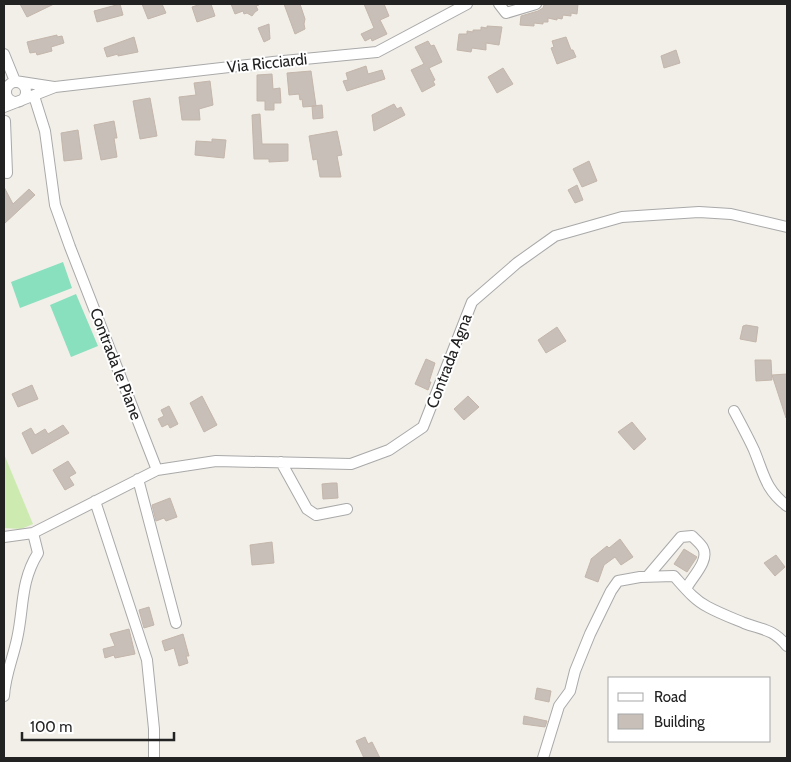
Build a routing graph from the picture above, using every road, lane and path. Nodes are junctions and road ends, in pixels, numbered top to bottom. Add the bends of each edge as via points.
1 (467, 4) edge
2 (499, 4) edge
3 (536, 4) edge
4 (4, 54) edge
5 (15, 81) junction
6 (55, 87) junction
7 (4, 91) edge
8 (34, 96) junction
9 (16, 102) junction
10 (4, 107) edge
11 (5, 120) edge
12 (7, 173) dead end
13 (787, 227) edge
14 (734, 412) dead end
15 (281, 462) junction
16 (157, 470) junction
17 (138, 480) junction
18 (95, 501) junction
19 (787, 506) edge
20 (346, 509) dead end
21 (33, 533) junction
22 (4, 538) edge
23 (646, 577) junction
24 (686, 589) junction
25 (176, 623) dead end
26 (787, 646) edge
27 (4, 696) edge
28 (154, 758) edge
29 (543, 758) edge

1 - 6 street, Via Ricciardi via 377,52
2 - 3 street via 506,12
4 - 5 street
5 - 6 street
5 - 7 street
5 - 9 street via 23,84 27,91 24,99
6 - 8 street
7 - 9 street via 9,100
8 - 9 street
8 - 16 street, Contrada le Piane via 45,131 55,205
9 - 10 street
11 - 12 street
13 - 15 street, Contrada Agna via 731,214 699,212 622,217 555,236 517,263 472,302 423,428 389,450 351,464
14 - 19 street via 766,482 773,494
15 - 16 street, Contrada Agna via 216,460
15 - 20 street via 307,509 316,515
16 - 17 street
17 - 18 street
17 - 25 street
18 - 21 street
18 - 28 street via 147,660
21 - 22 street
21 - 27 street via 38,553 29,567 23,591 21,622
23 - 24 street via 674,576
23 - 24 street via 680,536 692,536 705,554
23 - 29 street via 618,581 612,590 590,634 570,691 558,706
24 - 26 street via 708,607 770,631

